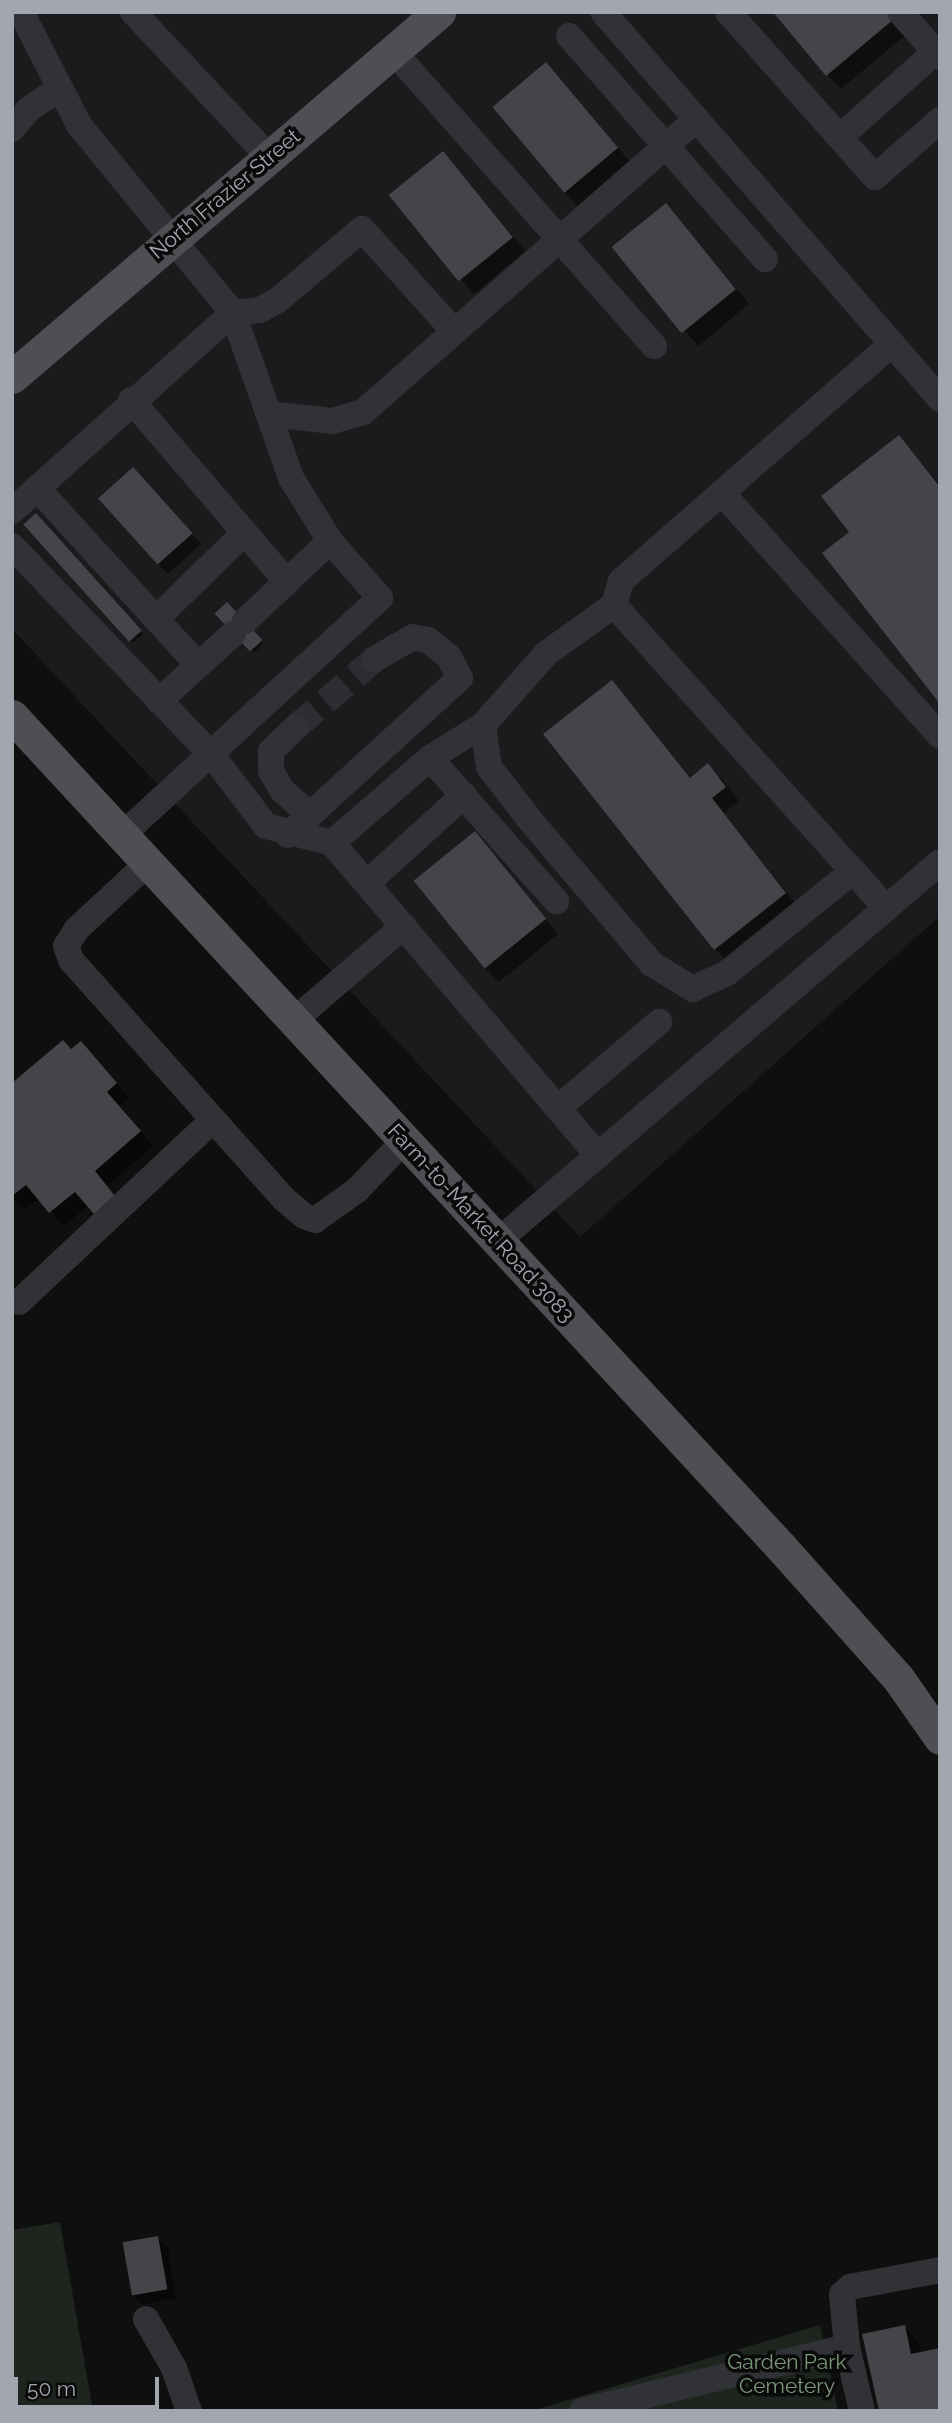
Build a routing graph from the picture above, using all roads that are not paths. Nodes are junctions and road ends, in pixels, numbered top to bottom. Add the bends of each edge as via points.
1 (21, 12) edge
2 (133, 12) edge
3 (439, 12) edge
4 (603, 12) edge
5 (728, 12) edge
6 (900, 12) edge
7 (569, 36) dead end
8 (393, 51) junction
9 (937, 54) edge
10 (57, 90) junction
11 (18, 110) edge
12 (696, 119) junction
13 (940, 120) edge
14 (840, 137) junction
15 (666, 145) junction
16 (269, 157) junction
17 (559, 236) junction
18 (172, 240) junction
19 (765, 259) dead end
20 (233, 313) junction
21 (454, 331) junction
22 (892, 344) junction
23 (654, 346) dead end
24 (12, 377) edge
25 (940, 398) edge
26 (131, 400) junction
27 (268, 414) junction
28 (37, 488) junction
29 (722, 493) junction
30 (12, 511) edge
31 (244, 533) junction
32 (330, 541) junction
33 (12, 546) edge
34 (287, 582) junction
35 (614, 605) junction
36 (156, 619) junction
37 (375, 659) tunnel mouth
38 (198, 665) junction
39 (159, 701) junction
40 (12, 716) edge
41 (483, 725) junction
42 (296, 727) tunnel mouth
43 (940, 736) edge
44 (211, 754) junction
45 (430, 758) junction
46 (464, 795) junction
47 (310, 815) junction
48 (122, 835) junction
49 (288, 835) junction
50 (332, 843) junction
51 (940, 862) edge
52 (148, 863) junction
53 (853, 871) junction
54 (367, 883) junction
55 (556, 901) dead end
56 (886, 908) junction
57 (404, 926) junction
58 (293, 1021) junction
59 (659, 1022) dead end
60 (558, 1108) junction
61 (213, 1119) junction
62 (404, 1141) junction
63 (598, 1155) junction
64 (498, 1241) junction
65 (19, 1302) dead end
66 (940, 1738) edge
67 (940, 2270) edge
68 (146, 2319) dead end
69 (847, 2347) junction
70 (682, 2400) edge
71 (189, 2411) edge
72 (582, 2411) edge
73 (862, 2411) edge

1 - 10 lane
2 - 16 lane
3 - 8 main road, North Frazier Street
4 - 12 lane
5 - 14 lane
6 - 9 lane
7 - 15 lane
8 - 16 main road, North Frazier Street
8 - 17 lane
9 - 14 lane
10 - 11 lane
10 - 18 lane via 103,158
12 - 15 lane
12 - 22 lane
13 - 14 lane via 875,177
15 - 17 lane
15 - 19 lane
16 - 18 main road, North Frazier Street
17 - 21 lane
17 - 23 lane
18 - 20 lane
18 - 24 main road, North Frazier Street
20 - 21 lane via 260,310 278,300 362,229
20 - 26 lane
20 - 27 lane
21 - 27 lane via 350,418 332,421
22 - 25 lane
22 - 29 lane
26 - 28 lane
26 - 31 lane
27 - 32 lane via 291,478
28 - 30 lane
28 - 36 lane
29 - 35 lane via 621,581
29 - 43 lane
31 - 34 lane
31 - 36 lane
32 - 34 lane
32 - 44 lane via 380,598
33 - 39 lane
34 - 38 lane
35 - 41 lane via 547,653
35 - 53 lane
36 - 38 lane
37 - 47 lane via 413,636 428,640 449,657 460,678
38 - 39 lane
39 - 44 lane
40 - 48 main road, Farm-to-Market Road 3083
41 - 45 lane
41 - 53 lane via 489,767 530,820 652,964 693,989 727,973
42 - 47 lane via 271,751 271,771 282,790
44 - 48 lane
44 - 49 lane via 266,826
45 - 46 lane
45 - 50 lane
46 - 54 lane
46 - 55 lane
47 - 49 lane
48 - 52 main road, Farm-to-Market Road 3083
49 - 50 lane
50 - 54 lane
51 - 56 lane
52 - 58 main road, Farm-to-Market Road 3083
52 - 61 lane via 76,929 66,946 71,960
53 - 56 lane
54 - 57 lane
56 - 63 lane
57 - 58 lane
57 - 60 lane
58 - 62 main road, Farm-to-Market Road 3083
59 - 60 lane
60 - 63 lane
61 - 62 lane via 284,1199 315,1220 357,1190
61 - 65 lane
62 - 64 main road, Farm-to-Market Road 3083
63 - 64 lane
64 - 66 main road, Farm-to-Market Road 3083 via 889,1668
67 - 69 lane via 850,2287 842,2294
68 - 71 lane via 174,2368
69 - 70 lane
69 - 73 lane
70 - 72 lane

